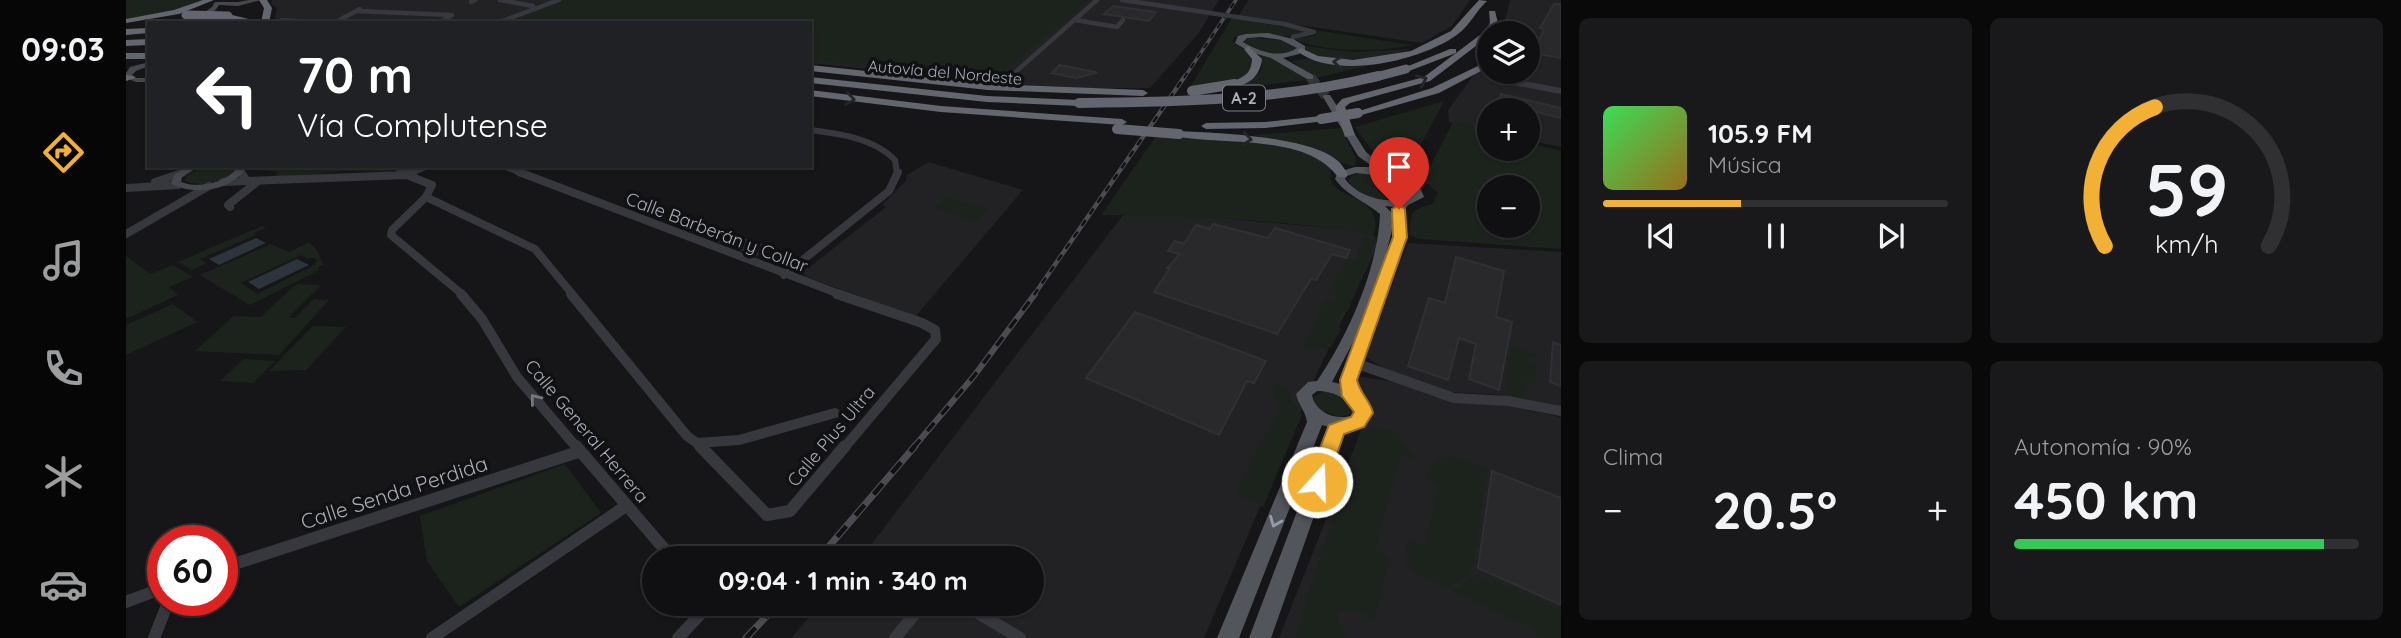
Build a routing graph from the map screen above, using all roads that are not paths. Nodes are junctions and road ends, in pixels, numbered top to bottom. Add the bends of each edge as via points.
1 (260, 0) edge
2 (500, 0) edge
3 (550, 0) edge
4 (559, 0) edge
5 (1097, 0) edge
6 (1122, 0) edge
7 (1483, 0) edge
8 (215, 1) edge
9 (238, 4) junction
10 (533, 6) junction
11 (363, 8) dead end
12 (357, 11) junction
13 (225, 14) junction
14 (203, 19) edge
15 (186, 20) edge
16 (282, 20) dead end
17 (1074, 20) junction
18 (1123, 20) dead end
19 (147, 21) edge
20 (156, 21) edge
21 (216, 21) edge
22 (248, 21) edge
23 (265, 21) edge
24 (299, 21) edge
25 (336, 21) edge
26 (442, 21) edge
27 (500, 21) edge
28 (501, 21) edge
29 (126, 22) edge
30 (147, 30) edge
31 (126, 32) edge
32 (1272, 36) junction
33 (1304, 36) junction
34 (147, 40) edge
35 (126, 41) edge
36 (1292, 41) junction
37 (1248, 49) junction
38 (1301, 51) junction
39 (126, 56) edge
40 (146, 59) edge
41 (1290, 59) junction
42 (812, 68) edge
43 (1477, 70) edge
44 (1012, 75) dead end
45 (812, 77) edge
46 (812, 77) edge
47 (1310, 77) tunnel mouth
48 (128, 78) edge
49 (147, 80) edge
50 (1524, 84) edge
51 (901, 86) junction
52 (1561, 91) edge
53 (812, 93) edge
54 (1077, 97) junction
55 (1327, 97) tunnel mouth
56 (812, 130) edge
57 (1181, 130) junction
58 (1349, 135) junction
59 (1362, 154) junction
60 (192, 168) edge
61 (398, 168) edge
62 (423, 168) edge
63 (508, 168) edge
64 (1355, 170) junction
65 (182, 173) junction
66 (244, 173) edge
67 (1388, 173) junction
68 (1342, 174) junction
69 (407, 175) junction
70 (257, 183) junction
71 (216, 184) junction
72 (143, 185) junction
73 (180, 186) junction
74 (126, 188) edge
75 (426, 197) junction
76 (1368, 198) junction
77 (181, 200) junction
78 (1404, 203) junction
79 (230, 207) dead end
80 (126, 234) edge
81 (784, 275) junction
82 (922, 323) joint
83 (1355, 363) junction
84 (1321, 386) junction
85 (1351, 396) junction
86 (1561, 411) edge
87 (1314, 412) junction
88 (835, 413) dead end
89 (1350, 424) junction
90 (696, 443) junction
91 (578, 452) junction
92 (625, 506) junction
93 (661, 546) edge
94 (238, 563) edge
95 (147, 594) edge
96 (126, 602) edge
97 (163, 616) edge
98 (699, 616) edge
99 (913, 616) edge
100 (983, 616) edge
101 (154, 638) edge
102 (432, 638) edge
103 (678, 638) edge
104 (895, 638) edge
105 (1020, 638) edge
106 (1228, 638) edge
107 (1260, 638) edge

1 - 9 street
1 - 23 highway via 268,8
2 - 10 street
3 - 10 street
4 - 28 street
5 - 17 street
6 - 33 street, bridge via 1314,32
7 -> 38 highway via 1468,21 1444,40 1404,54 1346,63
7 - 54 highway, A-2, bridge via 1475,20 1452,41 1393,65 1252,90
8 - 9 street
8 - 14 street via 215,8
8 - 29 highway
9 - 13 street
10 - 27 street
11 - 12 street
12 - 25 street
12 - 26 street via 452,15
13 - 14 street
13 - 15 highway, bridge
13 - 21 highway
13 - 22 highway
14 - 15 highway
15 - 20 highway
16 - 24 street
17 - 18 street via 1116,27
17 - 44 street
19 - 29 highway
30 - 31 highway
32 - 33 street
32 - 36 main road
32 - 37 main road via 1241,38 1239,43
33 - 36 street
34 - 35 highway
36 - 38 main road
37 - 41 main road
37 - 54 highway, bridge via 1257,59 1256,71 1234,84 1205,90
38 - 41 main road
39 - 40 highway
40 - 48 street
41 - 47 main road
42 - 54 highway
43 - 57 highway, bridge via 1432,93 1358,113
45 - 54 highway, A-2 via 974,98
46 - 51 highway, Autovía del Nordeste / A-2
48 - 49 street
50 - 52 street
51 - 54 highway, Autovía del Nordeste / A-2
51 - 54 highway
53 -> 57 highway, bridge
58 -> 54 highway, A-2, bridge via 1340,107 1346,101 1418,83 1435,74 1487,34 1494,23 1494,10 1480,32 1464,45 1406,69 1345,84 1248,98 1164,103
55 - 58 main road
56 - 81 street via 867,142 896,160 898,171 889,191
57 -> 68 highway via 1287,146 1325,158
58 - 59 main road
59 - 64 main road via 1363,162
59 - 67 main road
60 - 65 street
61 - 69 street
62 - 69 street
63 - 81 street, Calle Barberán y Collar
64 - 67 main road
64 - 68 main road
65 - 72 street
65 - 73 street via 176,178
66 - 70 street
66 - 71 street
67 - 78 main road via 1418,191 1418,197
68 - 76 main road via 1342,184
69 - 70 street
69 - 75 street via 432,185
70 - 79 street
71 - 73 street
71 - 77 street
72 - 73 street
72 - 74 street
73 - 77 street
75 - 90 street, Calle Plus Ultra via 535,249
91 -> 75 street, Calle General Herrera via 517,377 460,292 391,235
76 - 78 main road
76 - 84 main road via 1386,213 1384,250 1332,373
77 - 80 street
78 - 83 main road via 1399,209 1400,237
81 - 82 street, Calle Barberán y Collar
82 - 90 street, Calle Plus Ultra via 935,330 936,339 790,511 767,515
83 - 85 main road via 1349,380
83 - 86 street via 1454,398 1508,401
84 - 85 main road
84 - 87 main road via 1304,394
85 - 89 main road via 1364,413
87 - 89 main road
87 -> 106 main road via 1315,422
88 - 90 street, Calle Plus Ultra via 739,440
89 - 107 main road via 1336,430
91 - 92 street, Calle General Herrera
91 - 94 street, Calle Senda Perdida
92 - 93 street, Calle General Herrera
92 - 102 street
95 - 96 street
97 - 101 street
98 - 103 street
99 - 104 street
100 - 105 street

